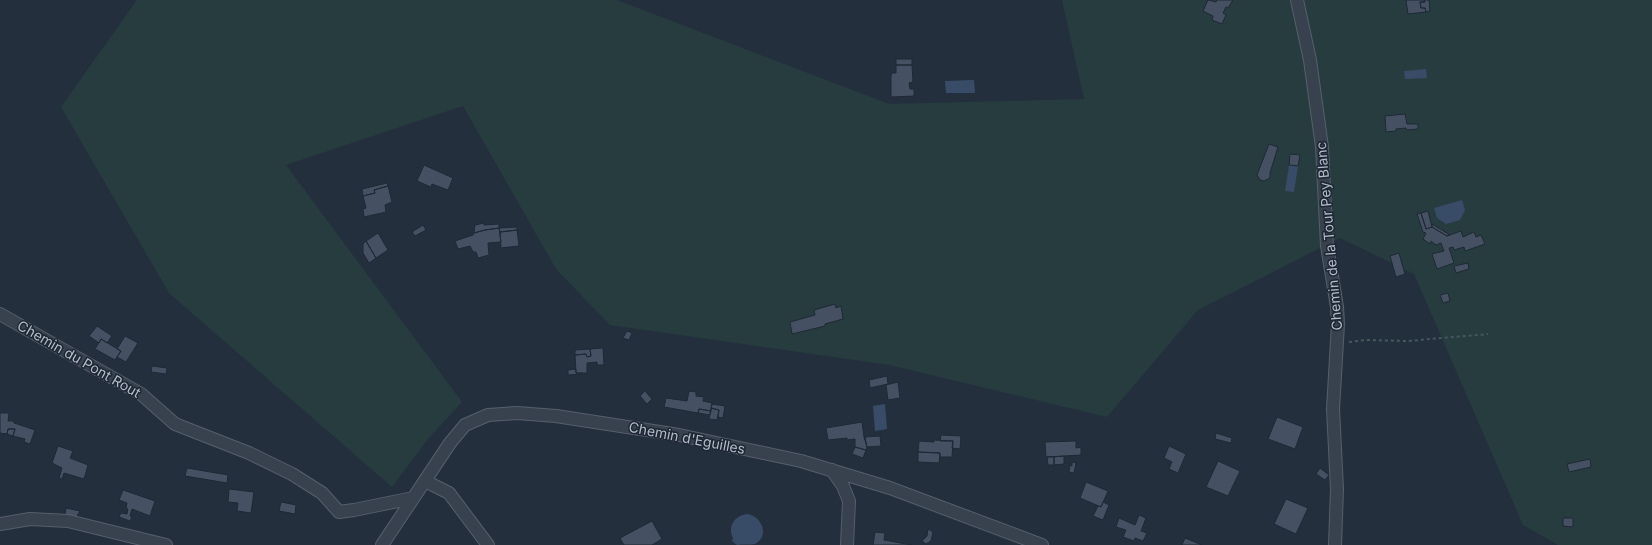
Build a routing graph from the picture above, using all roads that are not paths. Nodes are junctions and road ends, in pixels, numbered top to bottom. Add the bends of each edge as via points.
1 (1297, 0) edge
2 (0, 314) edge
3 (832, 470) junction
4 (425, 481) junction
5 (413, 498) junction
6 (0, 524) edge
7 (166, 545) edge
8 (382, 545) edge
9 (488, 545) edge
10 (847, 545) edge
11 (1042, 545) edge
12 (1335, 545) edge

1 - 12 street, Chemin de la Tour Pey Blanc via 1310,60 1322,147 1327,246 1337,307 1333,409 1337,489
2 - 5 street, Chemin du Pont Rout via 141,394 175,424 292,474 322,494 339,512
3 - 4 street, Chemin d'Eguilles via 679,435 517,412 488,415 465,425
3 - 10 street via 849,501
3 - 11 street, Chemin d'Eguilles via 890,488
4 - 5 street, Chemin d'Eguilles
4 - 9 street via 449,493
5 - 8 street, Chemin d'Eguilles
6 - 7 street via 30,519 68,521

